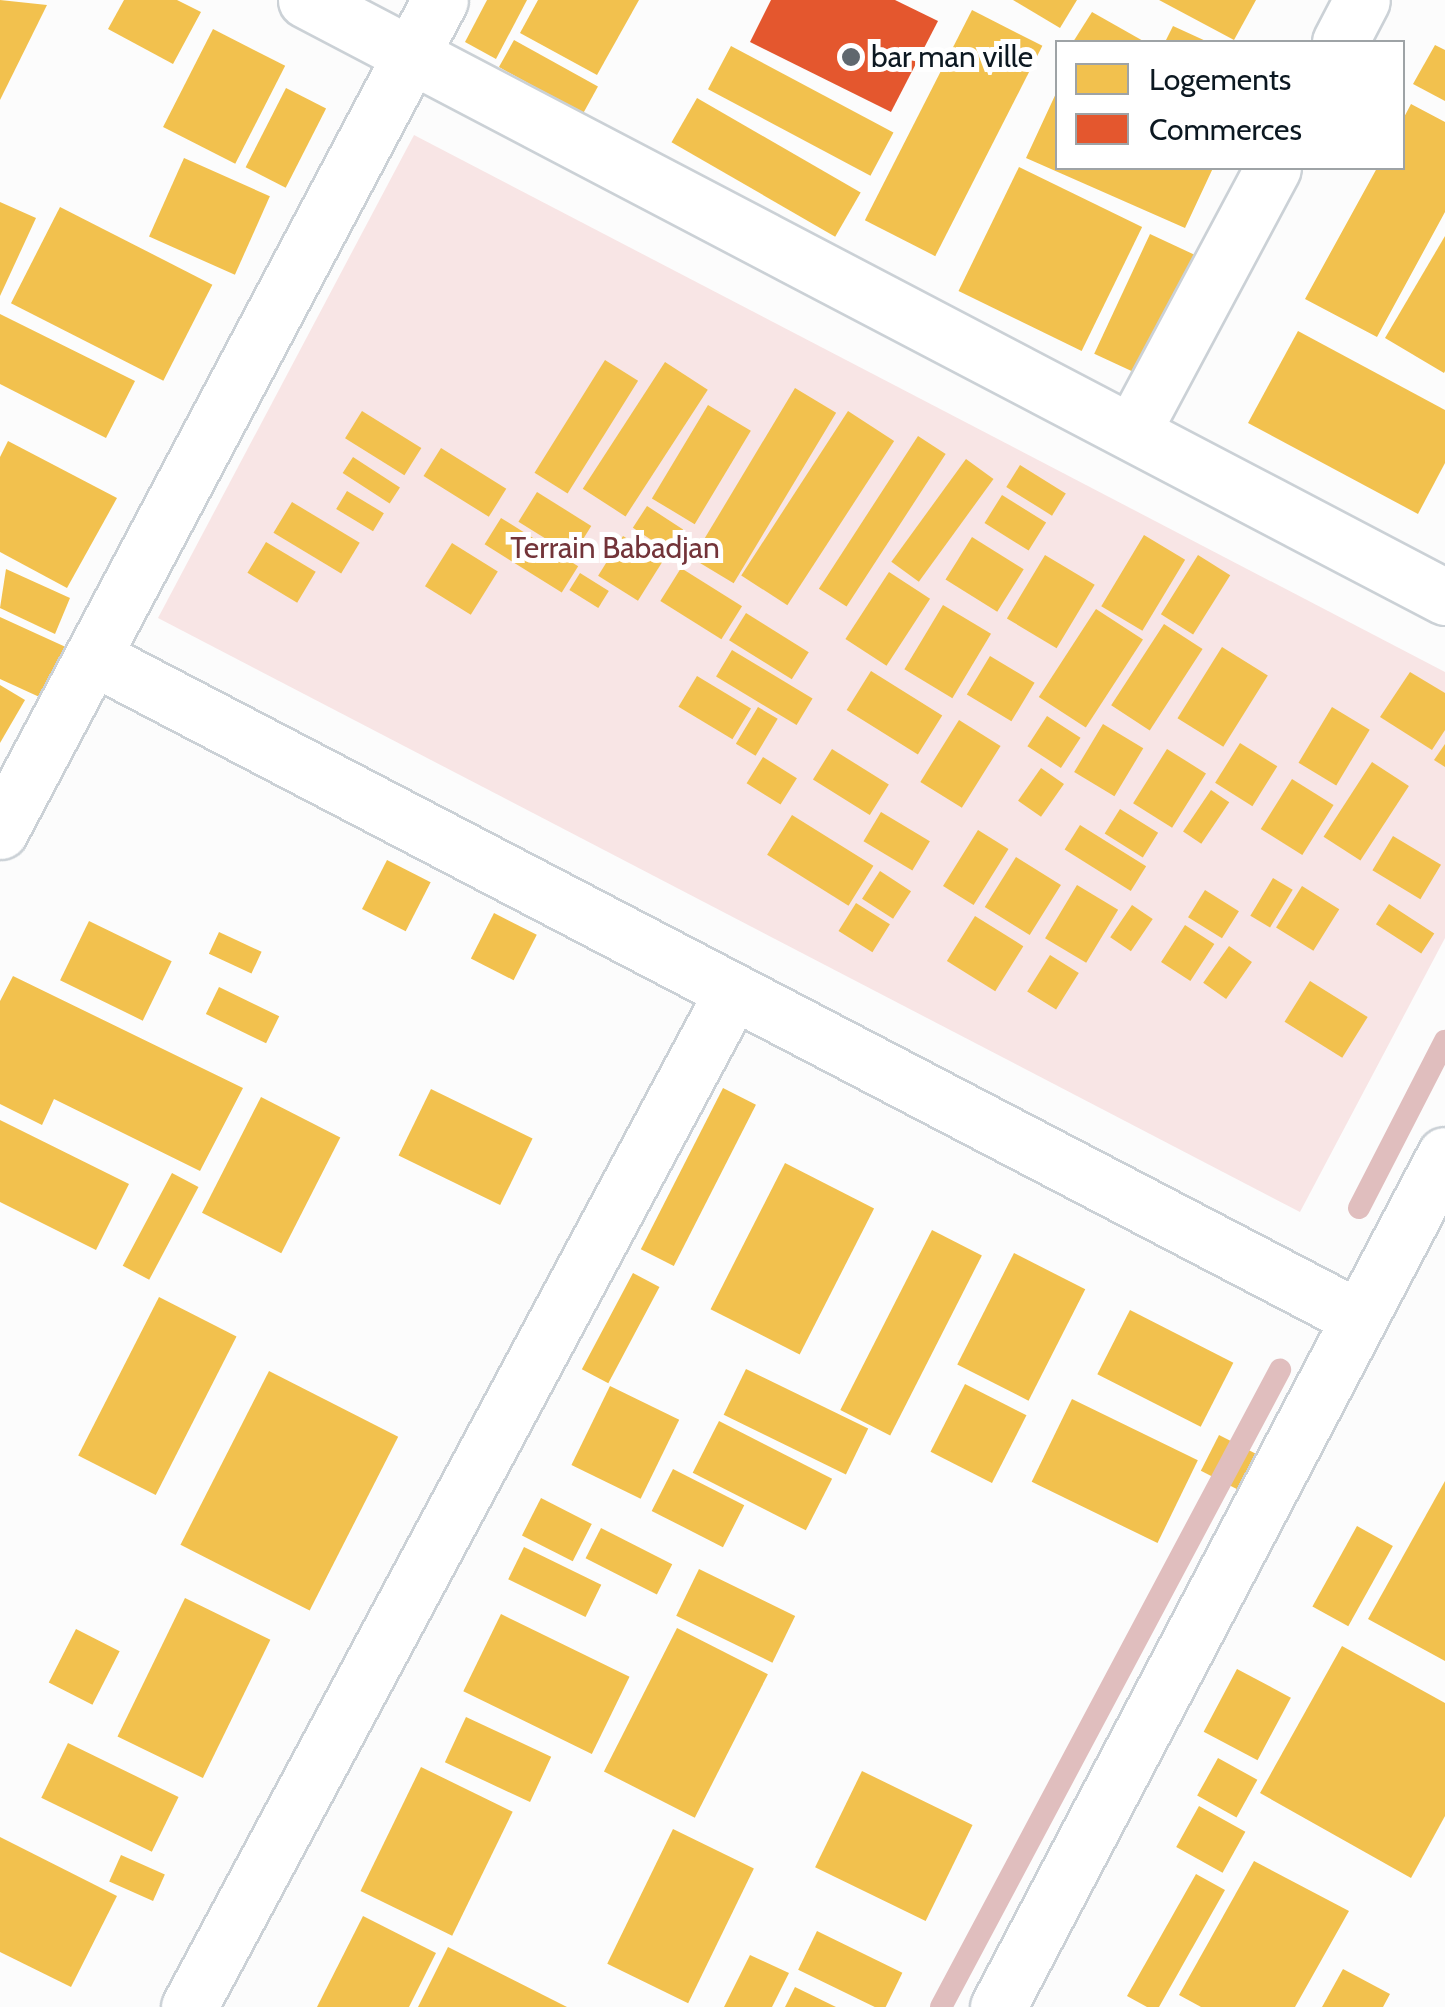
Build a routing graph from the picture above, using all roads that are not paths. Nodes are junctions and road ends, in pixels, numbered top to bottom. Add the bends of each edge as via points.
1 (306, 0) edge
2 (440, 0) edge
3 (1362, 0) edge
4 (1341, 40) edge
5 (412, 54) junction
6 (1272, 170) edge
7 (1132, 432) junction
8 (1445, 597) edge
9 (93, 656) junction
10 (0, 830) edge
11 (731, 994) junction
12 (1445, 1155) edge
13 (1357, 1317) junction
14 (190, 2007) edge
15 (998, 2007) edge

1 - 5 street
2 - 5 street
3 - 4 street
5 - 7 street
5 - 9 street
6 - 7 street
7 - 8 street
9 - 10 street
9 - 11 street
11 - 13 street
11 - 14 street
12 - 13 street
13 - 15 street

